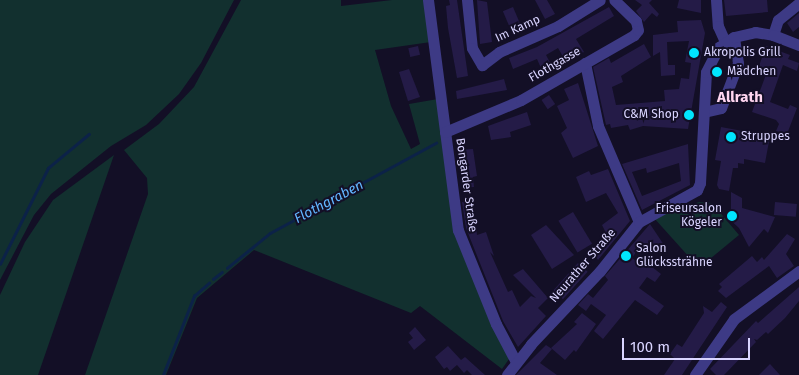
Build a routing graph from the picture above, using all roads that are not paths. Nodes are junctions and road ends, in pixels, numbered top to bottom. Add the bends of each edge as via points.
1 (428, 0) edge
2 (467, 0) edge
3 (600, 0) edge
4 (614, 0) edge
5 (716, 0) edge
6 (799, 4) edge
7 (773, 35) junction
8 (729, 39) junction
9 (799, 46) edge
10 (586, 63) junction
11 (704, 112) junction
12 (444, 132) junction
13 (639, 222) junction
14 (799, 271) edge
15 (516, 362) junction
16 (507, 375) edge
17 (695, 375) edge

1 - 12 street, Bongarder Straße
2 - 3 street, Im Kamp via 472,48 482,65 499,52 558,26
4 - 10 street, Flothgasse via 636,22 637,32
5 - 8 street via 718,26
6 - 7 street via 780,18
7 - 8 street via 750,32
7 - 9 street
8 - 11 street via 713,53 707,67
8 - 11 street via 738,63 721,108
10 - 12 street, Flothgasse via 521,100
10 - 13 street via 597,123
11 - 13 street, Neurather Straße via 700,183 695,192
12 - 15 street, Bongarder Straße via 459,235
13 - 15 street, Neurather Straße via 596,275
14 - 17 street via 729,325
15 - 16 street, Neurather Straße

